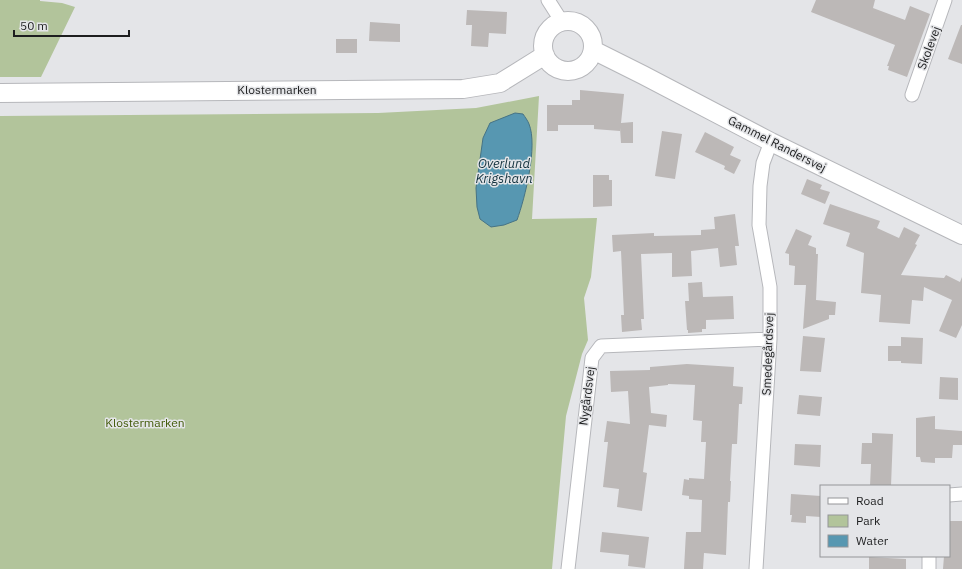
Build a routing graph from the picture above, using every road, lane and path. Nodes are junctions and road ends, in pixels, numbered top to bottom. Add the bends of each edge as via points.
1 (548, 0) edge
2 (945, 0) edge
3 (562, 22) junction
4 (593, 50) junction
5 (545, 55) junction
6 (0, 93) edge
7 (912, 95) dead end
8 (771, 142) junction
9 (962, 235) edge
10 (770, 339) junction
11 (962, 494) edge
12 (950, 495) edge
13 (929, 557) edge
14 (568, 569) edge
15 (756, 569) edge
16 (929, 569) edge

1 - 3 street
2 - 7 street, Skolevej
3 - 4 street via 581,24 589,32
3 - 5 street via 551,28 545,37
4 - 5 street via 586,64 574,70 555,67
4 - 8 street, Gammel Randersvej
5 - 6 street, Klostermarken via 500,83 463,89
8 - 9 street, Gammel Randersvej
8 - 10 street, Smedegårdsvej via 763,163 759,224 770,287
10 - 14 street, Nygårdsvej via 601,346 592,358
10 - 15 street, Smedegårdsvej
11 - 12 street
13 - 16 street

